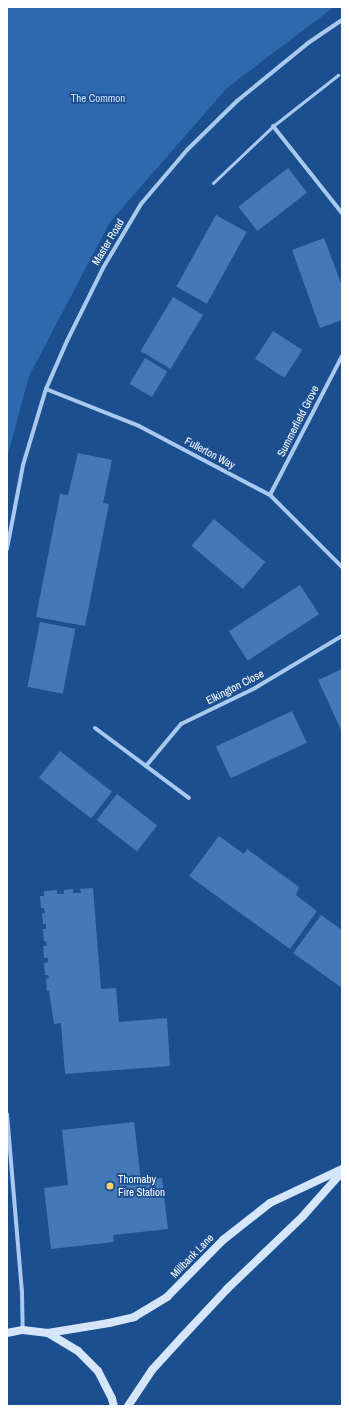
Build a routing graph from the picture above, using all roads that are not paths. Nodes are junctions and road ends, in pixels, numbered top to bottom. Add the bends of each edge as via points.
1 (342, 20) edge
2 (338, 76) dead end
3 (273, 126) junction
4 (213, 183) dead end
5 (342, 213) edge
6 (342, 356) edge
7 (46, 389) junction
8 (270, 495) junction
9 (7, 549) edge
10 (342, 566) edge
11 (342, 636) edge
12 (96, 728) dead end
13 (146, 766) junction
14 (188, 798) dead end
15 (7, 1114) edge
16 (342, 1171) edge
17 (23, 1330) junction
18 (7, 1333) edge
19 (48, 1333) junction
20 (114, 1406) edge
21 (128, 1406) edge

1 - 7 street, Master Road via 308,43 237,102 187,150 141,204 103,268
2 - 3 lane
3 - 4 lane
3 - 5 street
6 - 8 street, Summerfield Grove
7 - 8 street, Fullerton Way via 139,426
7 - 9 street, Master Road via 23,465
8 - 10 street, Fullerton Way
11 - 13 street, Elkington Close via 256,688 181,724
12 - 13 street
13 - 14 street
15 - 17 street
16 - 19 street, Millbank Lane via 270,1203 223,1240 167,1297 134,1317
16 - 21 street, Millbank Lane via 303,1216 227,1289 152,1370
17 - 18 street
17 - 19 street
19 - 20 street via 78,1351 98,1371

